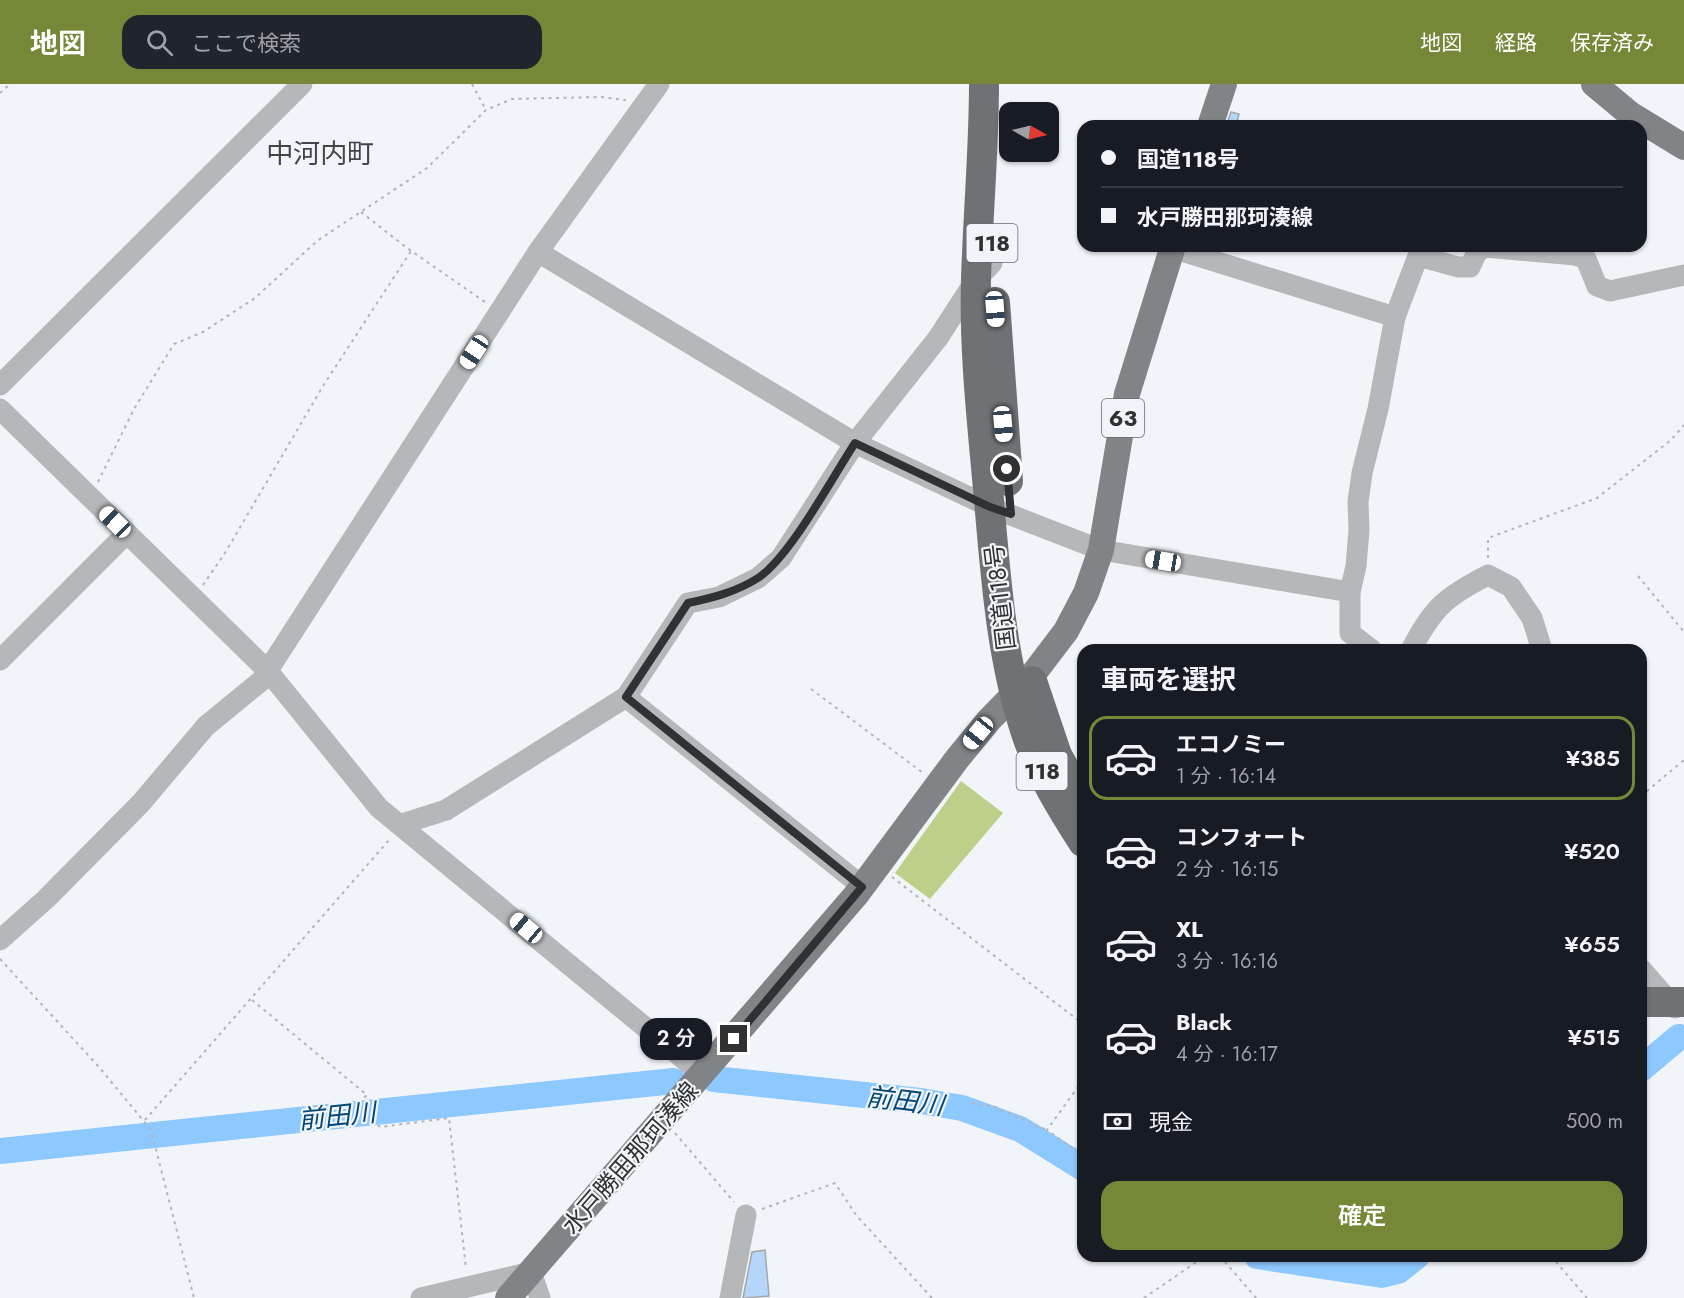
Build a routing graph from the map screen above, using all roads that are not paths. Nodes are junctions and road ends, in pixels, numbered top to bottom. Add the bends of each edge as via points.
1 (302, 84) edge
2 (659, 84) edge
3 (986, 84) edge
4 (1224, 84) edge
5 (1594, 84) edge
6 (1212, 120) edge
7 (1640, 120) edge
8 (1647, 124) edge
9 (1684, 147) edge
10 (538, 252) junction
11 (1170, 252) edge
12 (1188, 252) edge
13 (1477, 252) edge
14 (1541, 252) edge
15 (984, 272) junction
16 (1684, 275) edge
17 (1395, 317) junction
18 (0, 385) edge
19 (0, 409) edge
20 (855, 443) junction
21 (1000, 510) junction
22 (127, 533) junction
23 (1101, 550) junction
24 (1350, 592) junction
25 (1364, 644) edge
26 (1415, 644) edge
27 (1540, 644) edge
28 (0, 660) edge
29 (268, 671) junction
30 (1023, 686) junction
31 (626, 697) junction
32 (1077, 791) edge
33 (402, 824) junction
34 (1077, 832) edge
35 (862, 887) junction
36 (0, 940) edge
37 (1647, 976) edge
38 (1673, 1008) edge
39 (1647, 1016) edge
40 (703, 1075) junction
41 (746, 1215) road end
42 (531, 1272) junction
43 (421, 1298) edge
44 (508, 1298) edge
45 (540, 1298) edge
46 (730, 1298) edge

1 - 18 street
2 - 10 street
3 - 15 highway, 国道118号 / 118 via 993,137
4 - 6 main road
5 - 7 main road
8 - 9 main road
10 - 20 street
10 - 29 street
11 - 23 main road, 水戸勝田那珂湊線 / 63 via 1127,394
12 - 17 street
13 - 17 street via 1470,267 1418,256
14 - 16 street via 1586,259 1597,286 1610,291
15 - 20 street via 938,338
15 - 21 highway, 国道118号 / 118
17 - 24 street via 1362,472 1356,566
19 - 22 street
20 - 21 street
20 - 31 street via 781,558 758,578 719,597 688,603
21 - 23 street
21 - 30 highway, 国道118号 / 118 via 1021,622
22 - 28 street
22 - 29 street
23 - 24 street
23 - 30 main road, 水戸勝田那珂湊線 / 63 via 1074,619 1055,650
24 - 25 street via 1350,633
26 - 27 street via 1438,608 1454,592 1488,575 1511,586 1532,618
29 - 33 street via 379,808
29 - 36 street via 206,726 141,803
30 - 32 highway, 国道118号 / 118
30 - 34 highway, 国道118号 / 118 via 1026,733 1047,781
30 - 35 main road, 水戸勝田那珂湊線 / 63 via 937,784
31 - 33 street via 446,810
31 - 35 street
33 - 40 street
35 - 40 main road, 水戸勝田那珂湊線 / 63
37 - 38 street
38 - 39 highway
40 - 42 main road, 水戸勝田那珂湊線 / 63
41 - 46 street
42 - 43 street
42 - 44 main road, 水戸勝田那珂湊線 / 63
42 - 45 street

